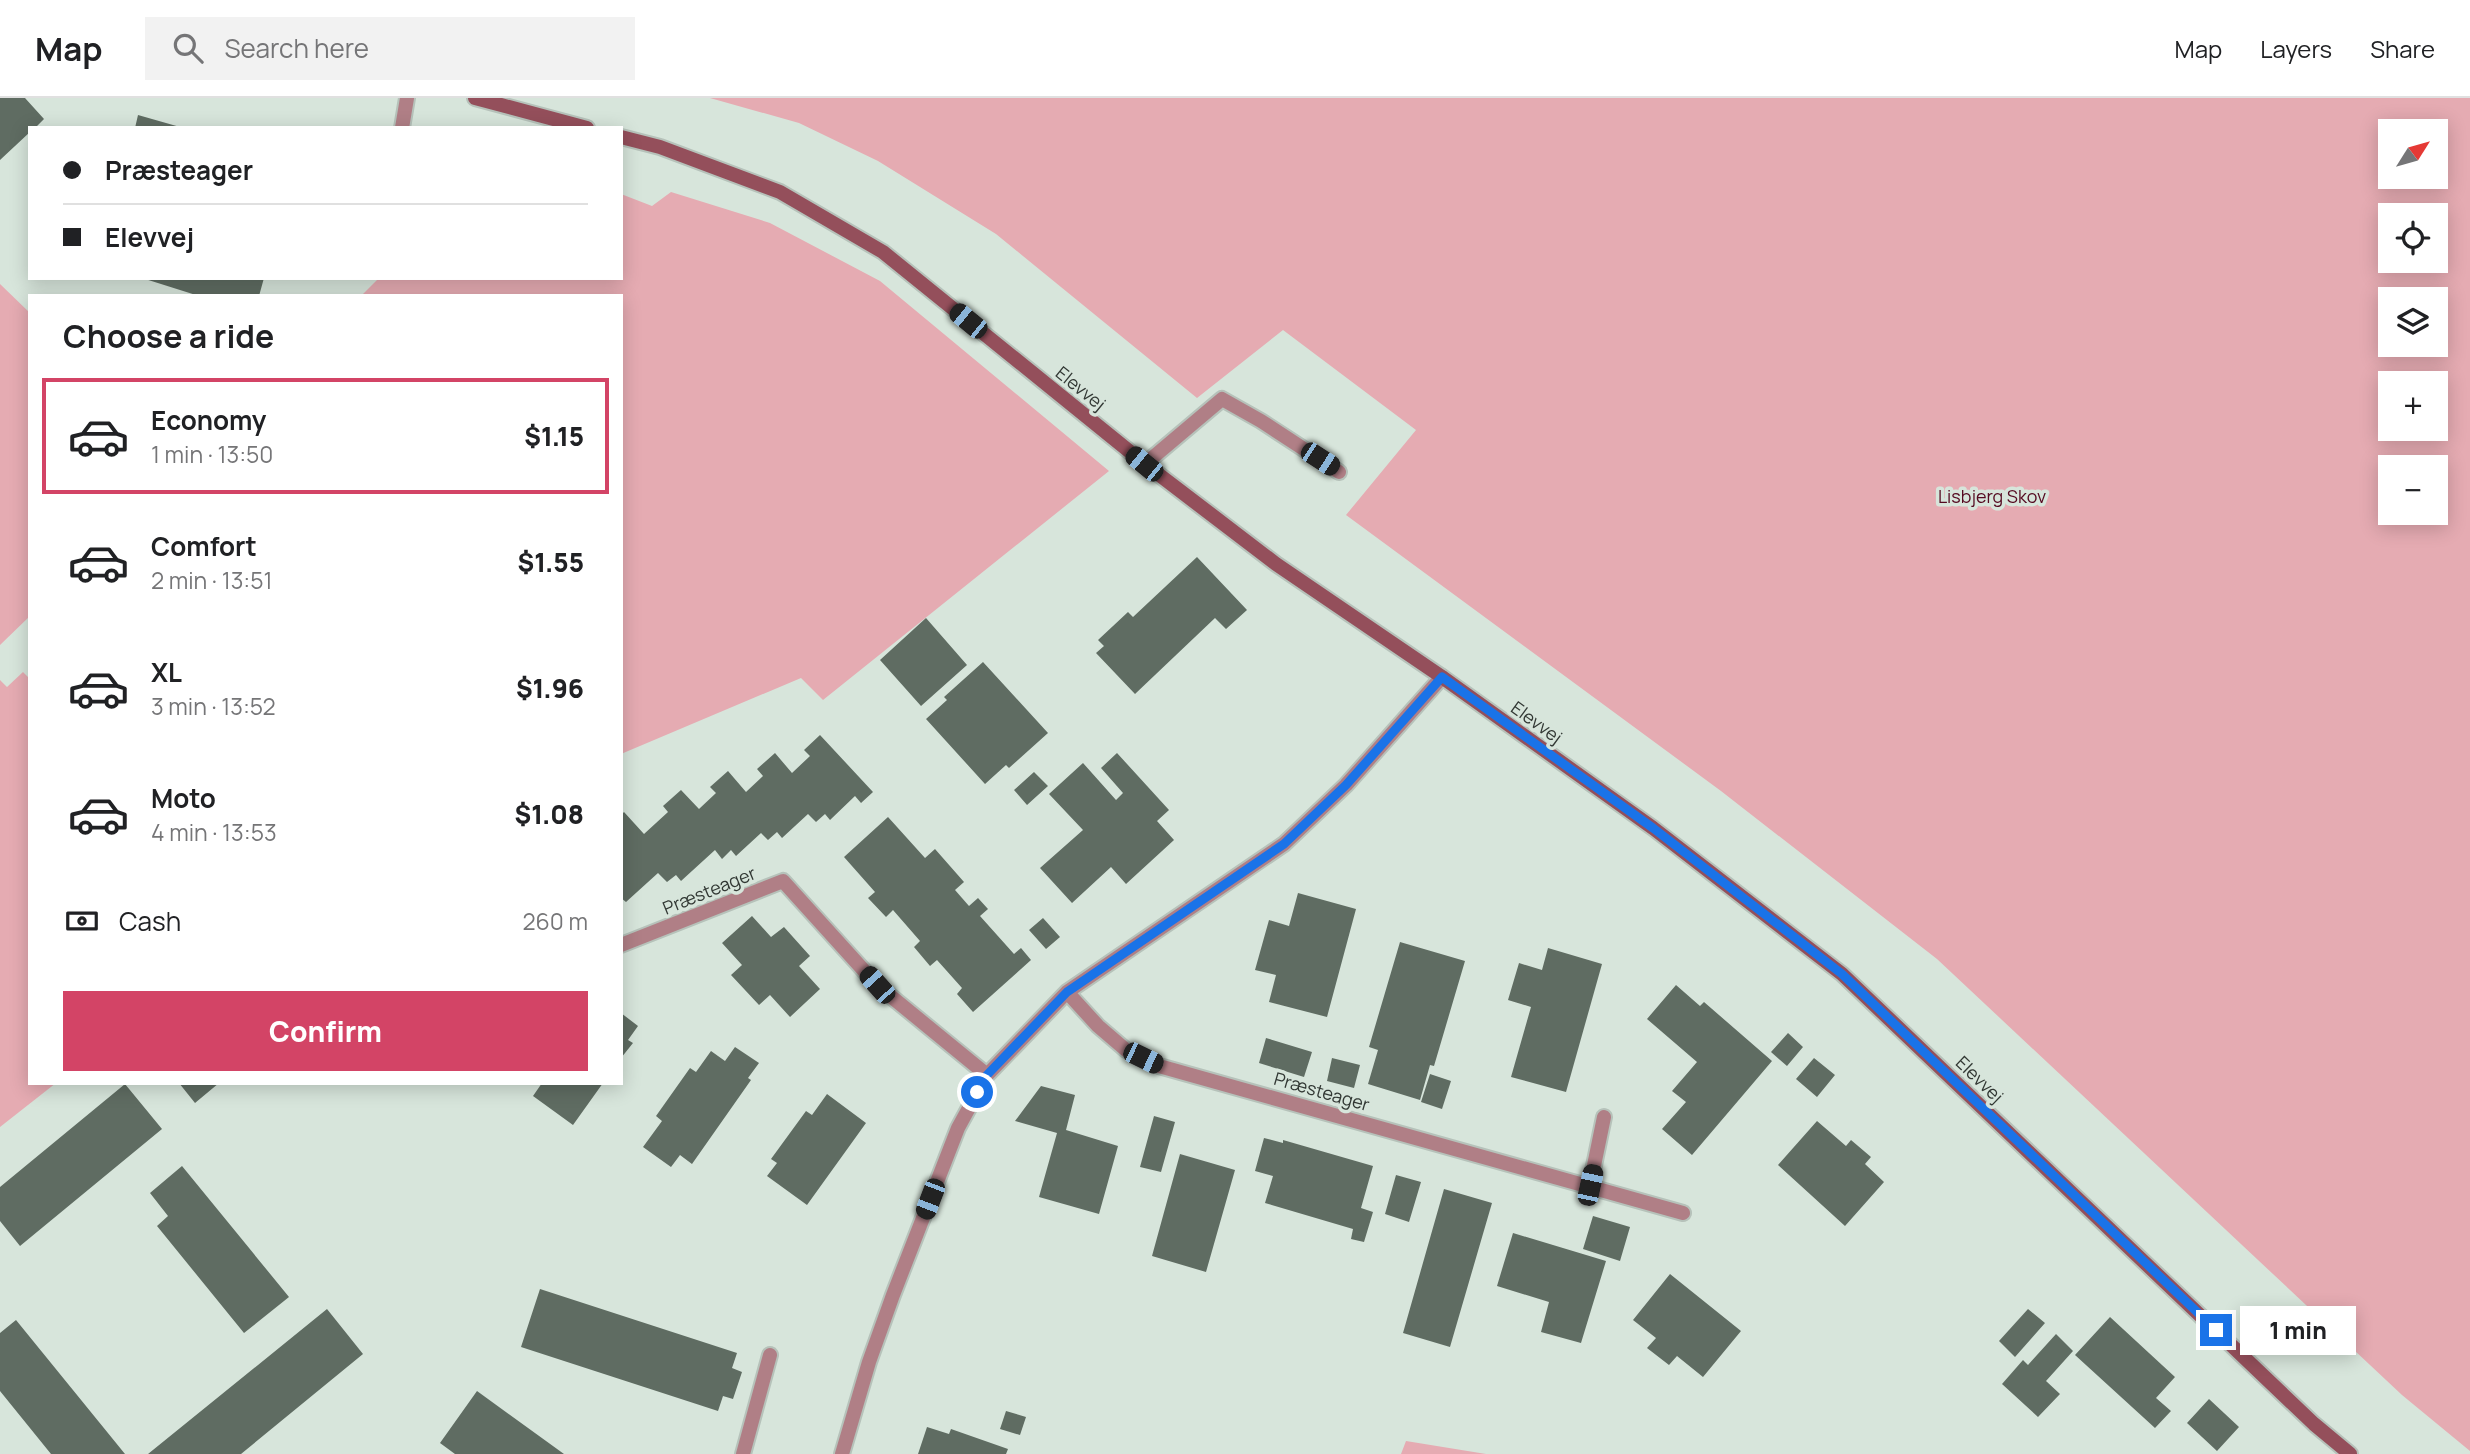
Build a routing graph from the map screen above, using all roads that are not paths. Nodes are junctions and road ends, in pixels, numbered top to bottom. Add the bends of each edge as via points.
1 (407, 98) edge
2 (475, 98) edge
3 (402, 126) edge
4 (580, 126) edge
5 (623, 138) edge
6 (1144, 464) junction
7 (1339, 472) dead end
8 (1442, 677) junction
9 (623, 944) edge
10 (1067, 992) junction
11 (987, 1075) junction
12 (1604, 1117) dead end
13 (1590, 1185) junction
14 (1683, 1213) dead end
15 (770, 1355) dead end
16 (743, 1454) edge
17 (842, 1454) edge
18 (2350, 1454) edge

1 - 3 street
2 - 4 street
5 - 6 street, Elevvej via 780,192 883,252
6 - 7 street via 1222,399
6 - 8 street, Elevvej via 1276,564
8 - 10 street via 1346,785 1284,844
8 - 18 street, Elevvej via 1653,828 1842,974
9 - 11 street, Præsteager via 783,881 877,985
10 - 11 street
10 - 13 street, Præsteager via 1126,1050 1159,1066
11 - 17 street via 958,1128 893,1295
12 - 13 street
13 - 14 street, Præsteager
15 - 16 street

